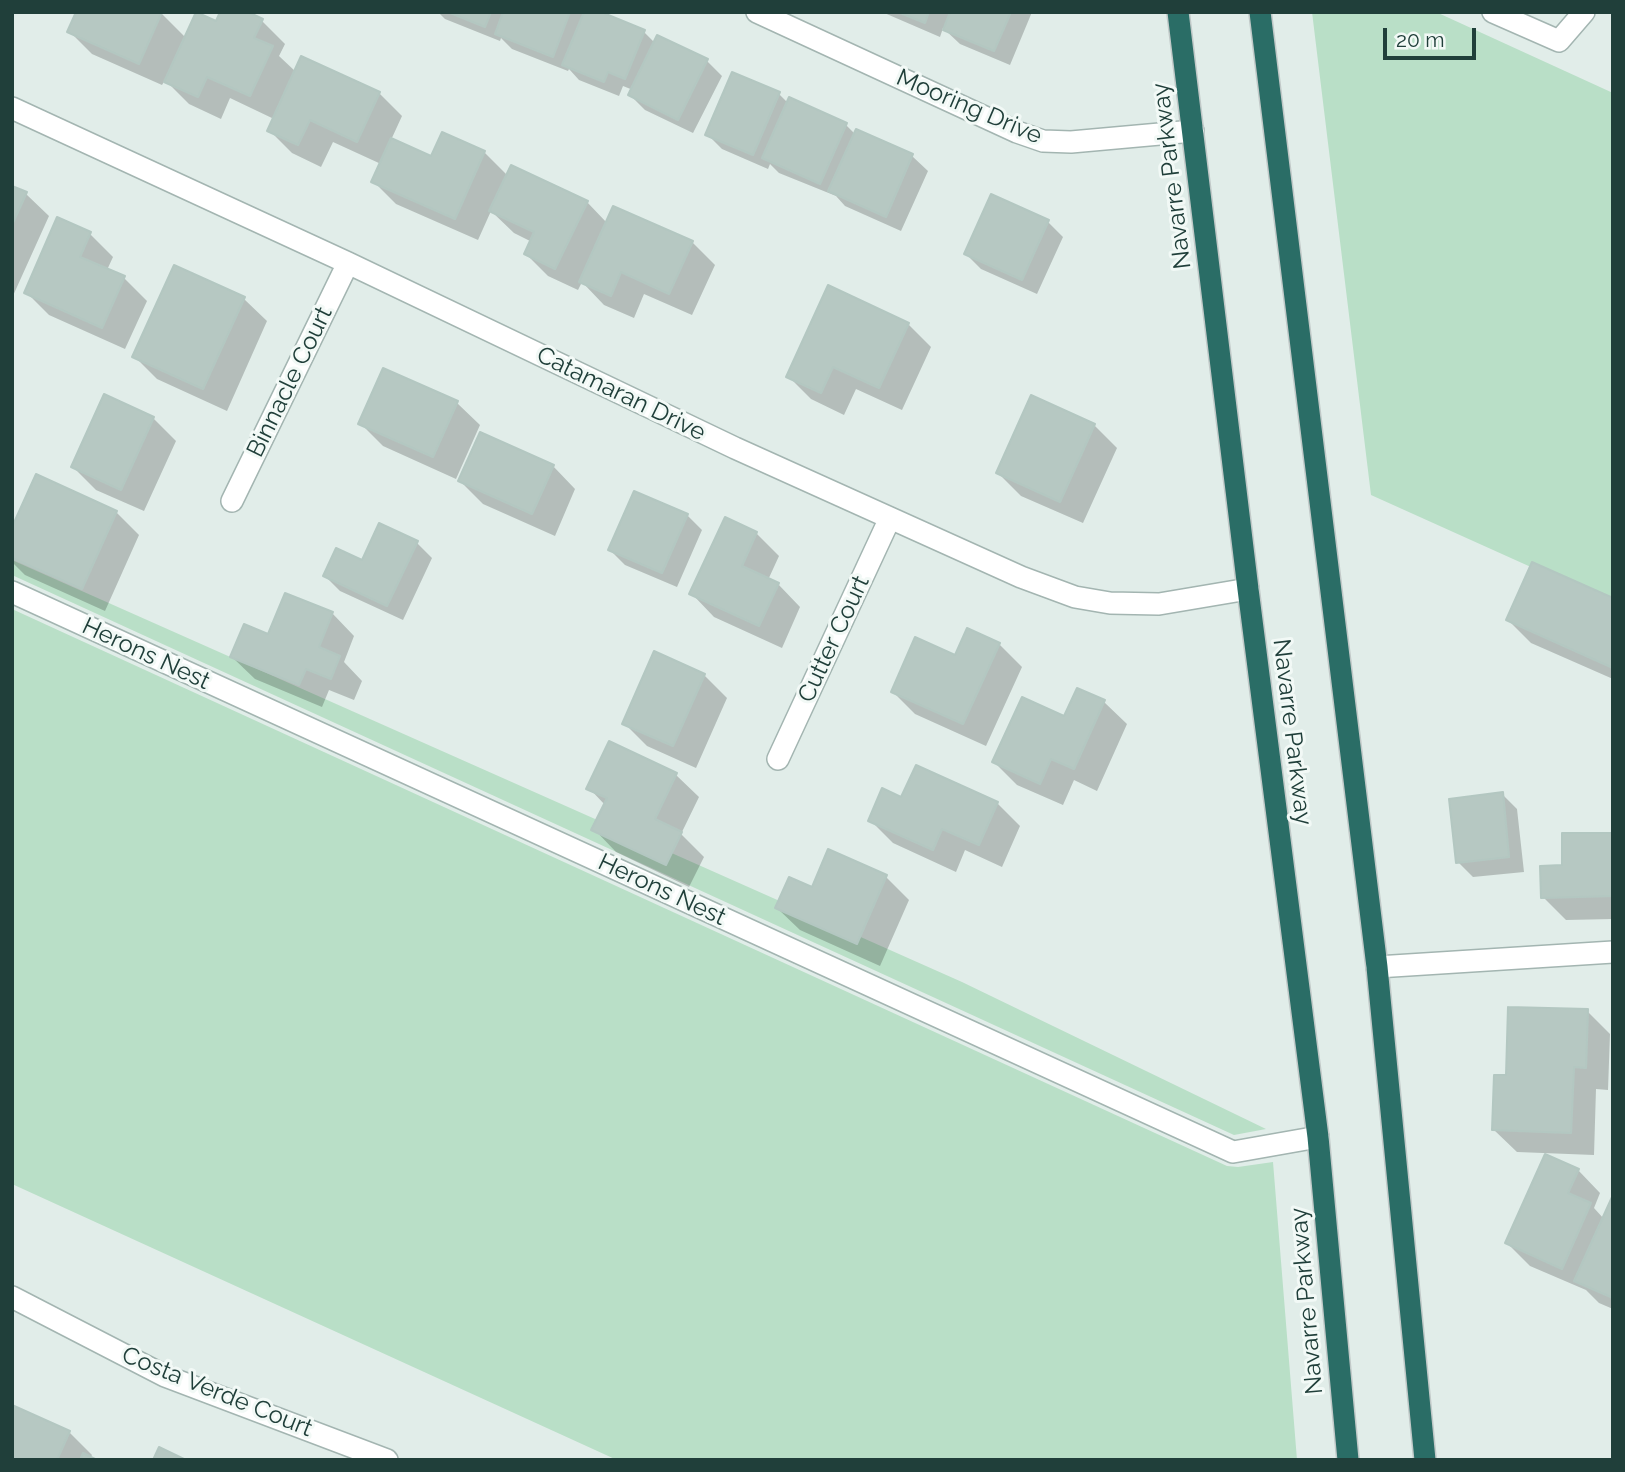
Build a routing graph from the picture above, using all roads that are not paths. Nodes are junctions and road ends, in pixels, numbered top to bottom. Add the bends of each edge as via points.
1 (757, 12) edge
2 (1178, 12) edge
3 (1259, 12) edge
4 (1584, 12) edge
5 (1497, 13) edge
6 (12, 108) edge
7 (1193, 131) junction
8 (348, 263) junction
9 (232, 501) dead end
10 (890, 518) junction
11 (1248, 589) junction
12 (12, 592) edge
13 (778, 759) dead end
14 (1613, 952) edge
15 (1377, 967) junction
16 (1318, 1137) junction
17 (12, 1297) edge
18 (387, 1460) edge
19 (1348, 1460) edge
20 (1425, 1460) edge

1 - 7 street, Mooring Drive via 1043,141
2 - 7 highway, Navarre Parkway
3 - 15 highway
4 - 5 street via 1559,41
6 - 8 street, Catamaran Drive
7 - 11 highway, Navarre Parkway
8 - 9 street, Binnacle Court
8 - 10 street, Catamaran Drive
10 - 11 street, Catamaran Drive via 1074,597 1159,604
10 - 13 street, Cutter Court
11 - 16 highway, Navarre Parkway
12 - 16 street, Herons Nest via 1233,1152
14 - 15 street
15 - 20 highway
16 - 19 highway, Navarre Parkway
17 - 18 street, Costa Verde Court via 165,1376

